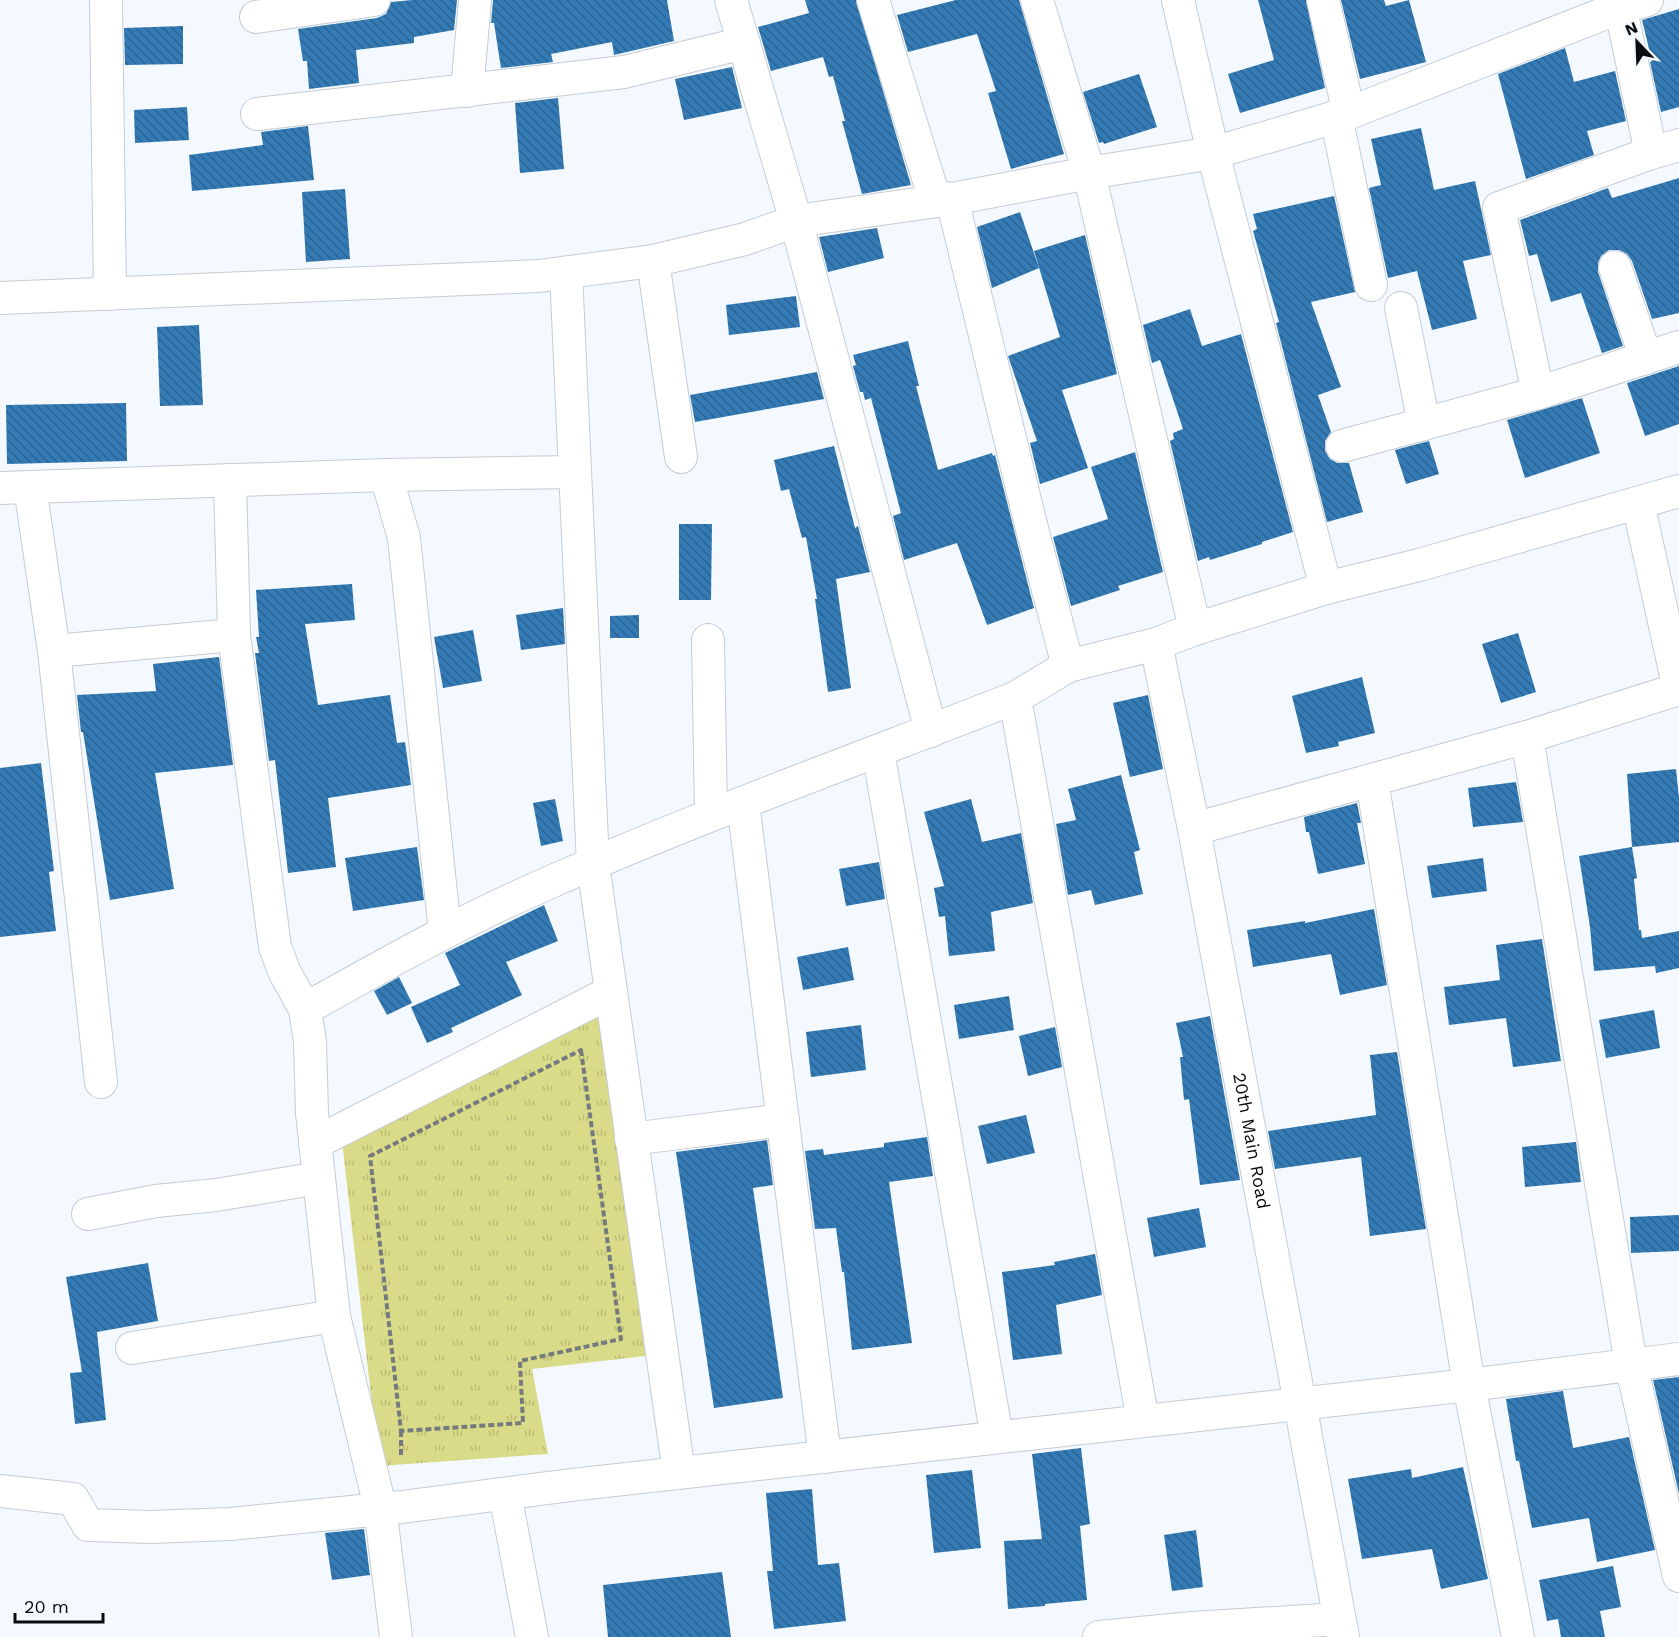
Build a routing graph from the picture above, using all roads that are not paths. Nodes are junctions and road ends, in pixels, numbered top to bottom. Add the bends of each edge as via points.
1 (106, 0) edge
2 (374, 0) edge
3 (475, 0) edge
4 (731, 0) edge
5 (873, 0) edge
6 (1037, 0) edge
7 (1178, 0) edge
8 (1323, 0) edge
9 (1629, 2) edge
10 (256, 17) dead end
11 (744, 43) junction
12 (467, 91) junction
13 (257, 114) dead end
14 (1343, 115) junction
15 (1665, 149) edge
16 (1213, 153) junction
17 (1089, 173) junction
18 (952, 199) junction
19 (796, 221) junction
20 (653, 261) junction
21 (1615, 267) dead end
22 (566, 273) junction
23 (1371, 285) dead end
24 (111, 294) junction
25 (0, 298) edge
26 (1401, 308) dead end
27 (1679, 347) edge
28 (1646, 358) junction
29 (1538, 393) junction
30 (1424, 424) junction
31 (1342, 446) dead end
32 (681, 457) dead end
33 (575, 472) junction
34 (386, 475) junction
35 (230, 480) junction
36 (15, 488) edge
37 (1679, 491) edge
38 (1638, 503) junction
39 (1326, 588) junction
40 (1195, 629) junction
41 (234, 635) junction
42 (708, 640) dead end
43 (1156, 644) junction
44 (54, 651) junction
45 (1068, 666) junction
46 (1015, 698) junction
47 (931, 731) junction
48 (1527, 737) junction
49 (878, 751) junction
50 (1372, 780) junction
51 (743, 803) junction
52 (711, 815) junction
53 (1194, 829) junction
54 (593, 864) junction
55 (445, 932) junction
56 (611, 992) junction
57 (305, 1009) junction
58 (101, 1082) dead end
59 (783, 1120) junction
60 (631, 1139) junction
61 (315, 1143) junction
62 (319, 1178) junction
63 (88, 1214) dead end
64 (334, 1316) junction
65 (132, 1348) dead end
66 (1679, 1359) edge
67 (1631, 1364) junction
68 (1469, 1385) junction
69 (1301, 1402) junction
70 (1143, 1420) junction
71 (997, 1437) junction
72 (825, 1457) junction
73 (679, 1473) junction
74 (0, 1491) edge
75 (505, 1494) junction
76 (380, 1507) junction
77 (1679, 1576) edge
78 (1341, 1628) edge
79 (1193, 1632) edge
80 (396, 1637) edge
81 (532, 1637) edge
82 (1099, 1637) edge
83 (1518, 1637) edge

1 - 24 street
2 - 10 street
3 - 12 street
4 - 11 street
5 - 18 street via 934,197
6 - 17 street
7 - 16 street
8 - 14 street
9 - 14 street
9 - 15 street
11 - 12 street via 624,72
11 - 19 street
12 - 13 street
14 - 16 street
14 - 23 street
15 - 29 street via 1499,208
16 - 17 street
16 - 39 street
17 - 18 street
17 - 40 street
18 - 19 street
18 - 45 street
19 - 20 street via 745,239
19 - 47 street
20 - 22 street
20 - 32 street
21 - 28 street
22 - 24 street
22 - 33 street
24 - 25 street
26 - 30 street
27 - 28 street
28 - 29 street
29 - 30 street
30 - 31 street
33 - 34 street
33 - 54 street
34 - 35 street
34 - 55 street via 404,538
35 - 36 street
35 - 41 street
36 - 44 street
37 - 38 street
38 - 39 street
38 - 48 street via 1679,689
39 - 40 street
40 - 43 street
41 - 44 street
41 - 57 street via 275,947
42 - 52 street
43 - 45 street
43 - 53 street, 20th Main Road
44 - 58 street
45 - 46 street
46 - 47 street
46 - 70 street
47 - 49 street
48 - 50 street
48 - 67 street
49 - 51 street
49 - 71 street
50 - 53 street
50 - 68 street
51 - 52 street
51 - 59 street
52 - 54 street
53 - 69 street, 20th Main Road
54 - 55 street
54 - 56 street
55 - 57 street
56 - 60 street
56 - 61 street
57 - 61 street
59 - 60 street
59 - 72 street
60 - 73 street
61 - 62 street
62 - 63 street
62 - 64 street
64 - 65 street
64 - 76 street
66 - 67 street
67 - 68 street
67 - 77 street
68 - 69 street
68 - 83 street
69 - 70 street
69 - 78 street, 20th Main Road
70 - 71 street
71 - 72 street
72 - 73 street
73 - 75 street
74 - 76 street via 73,1499 88,1525 230,1524
75 - 76 street
75 - 81 street
76 - 80 street
78 - 79 street
79 - 82 street

